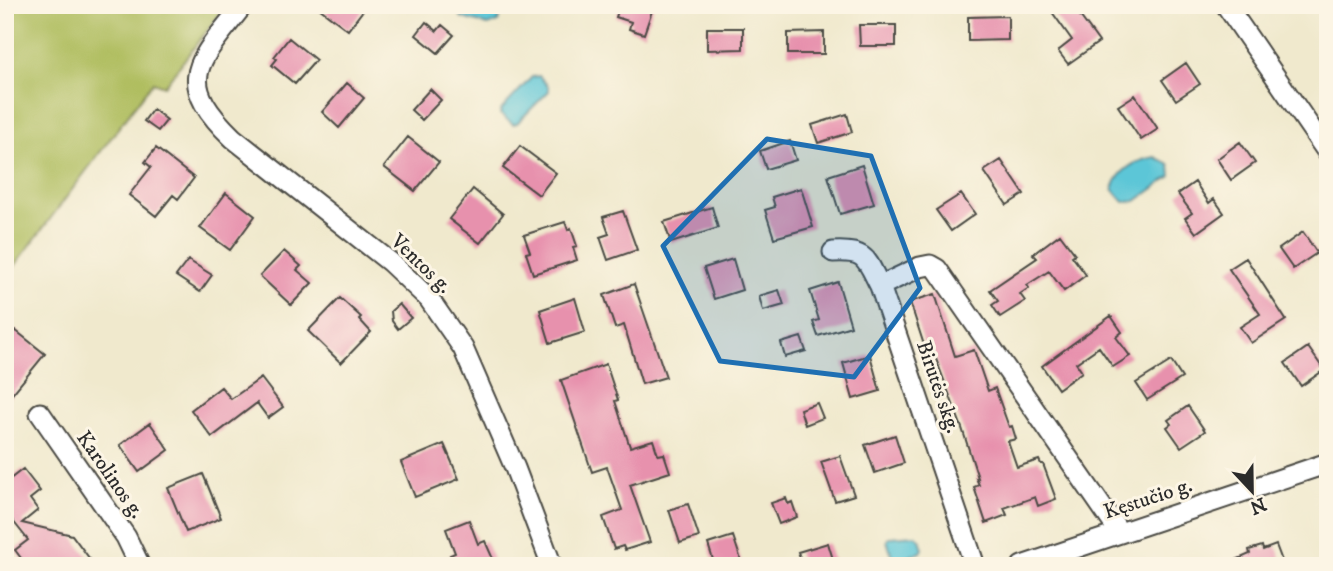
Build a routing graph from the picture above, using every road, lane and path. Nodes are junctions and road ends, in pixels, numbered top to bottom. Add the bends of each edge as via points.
1 (243, 5) edge
2 (1226, 5) edge
3 (1328, 153) edge
4 (833, 252) dead end
5 (880, 286) junction
6 (40, 413) dead end
7 (1328, 463) edge
8 (1120, 533) junction
9 (140, 566) edge
10 (552, 566) edge
11 (975, 566) edge
12 (1022, 566) edge

1 - 10 street, Ventos g. via 200,64 197,92 214,120 233,138 390,262 429,299 463,348
2 - 3 street
4 - 5 street, Birutės skg. via 854,251 866,259
5 - 8 street via 920,267 937,269
5 - 11 street, Birutės skg.
6 - 9 street, Karolinos g. via 126,537
7 - 8 street, Kęstučio g.
8 - 12 street, Kęstučio g.

